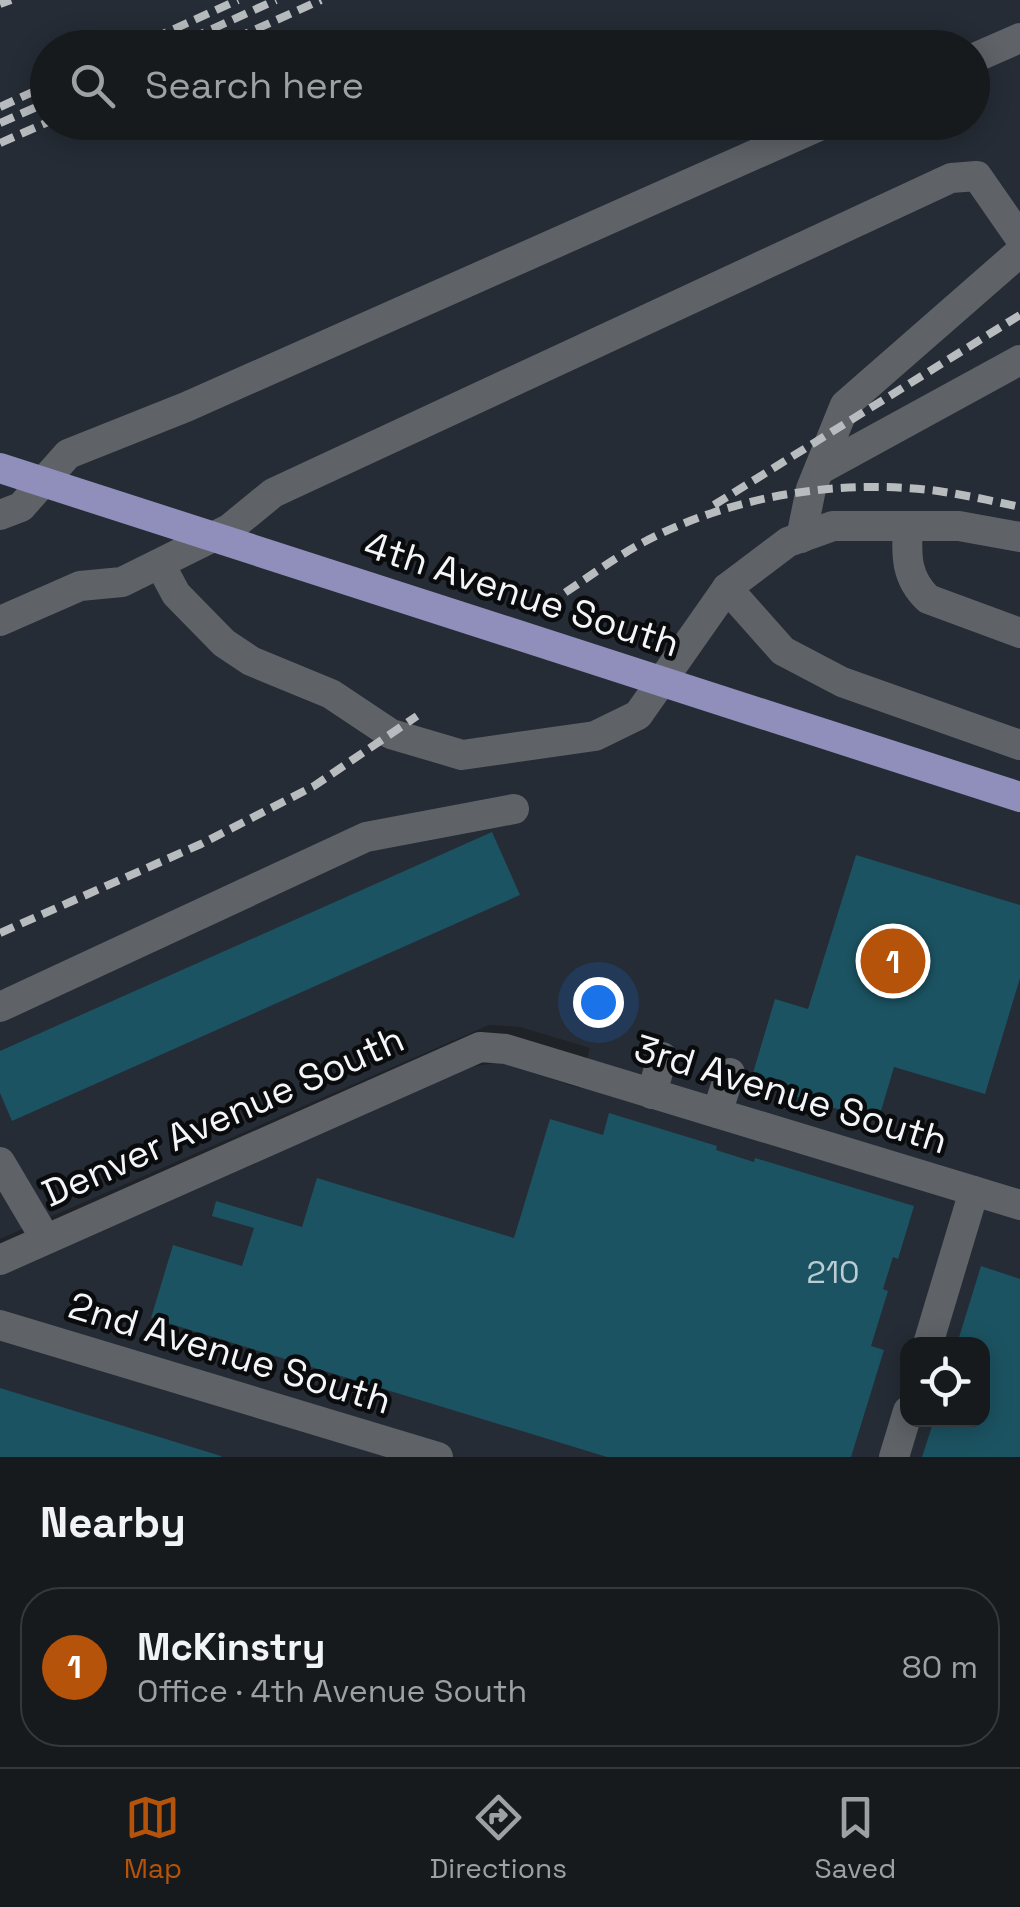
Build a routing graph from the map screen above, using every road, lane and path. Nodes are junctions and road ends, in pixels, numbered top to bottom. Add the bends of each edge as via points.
1 (1020, 38) edge
2 (990, 51) edge
3 (787, 140) edge
4 (1020, 238) edge
5 (1020, 252) edge
6 (1020, 360) edge
7 (0, 468) edge
8 (819, 470) junction
9 (0, 515) edge
10 (908, 526) junction
11 (1020, 537) edge
12 (801, 538) junction
13 (160, 564) junction
14 (727, 588) junction
15 (0, 622) edge
16 (1020, 633) edge
17 (1020, 744) edge
18 (1020, 797) edge
19 (514, 808) dead end
20 (0, 1006) edge
21 (480, 1047) joint
22 (662, 1056) dead end
23 (730, 1073) dead end
24 (652, 1094) junction
25 (717, 1113) junction
26 (0, 1162) edge
27 (974, 1192) junction
28 (1020, 1206) edge
29 (44, 1238) junction
30 (0, 1260) edge
31 (0, 1326) edge
32 (930, 1337) edge
33 (903, 1427) edge
34 (438, 1457) edge
35 (894, 1457) edge

1 - 2 street
3 - 9 street via 68,454 21,507
4 - 13 street via 978,176 952,178 274,492 229,529
5 - 8 street via 846,405
6 - 8 street
7 - 18 main road, 4th Avenue South
8 - 12 street
10 - 11 street
10 - 12 street via 833,526
10 - 16 street via 909,574 928,600
12 - 14 street
13 - 14 street via 196,618 238,652 331,694 391,734 462,755 595,736 638,715
13 - 15 street via 122,582 80,586
14 - 17 street via 783,651 842,682
19 - 20 street via 366,837
21 - 24 street, 3rd Avenue South
21 - 29 street, Denver Avenue South
22 - 24 street
23 - 25 street
24 - 25 street, 3rd Avenue South
25 - 27 street, 3rd Avenue South
26 - 29 street
27 - 28 street, 3rd Avenue South
27 - 32 street
29 - 30 street, Denver Avenue South
31 - 34 street, 2nd Avenue South
33 - 35 street

